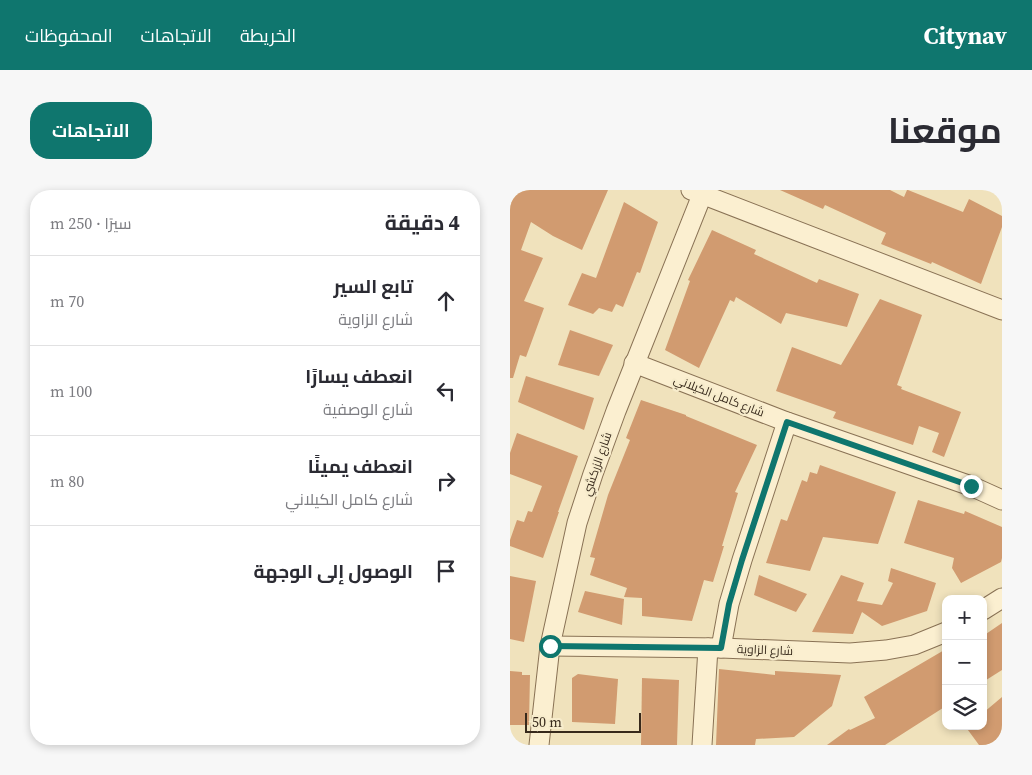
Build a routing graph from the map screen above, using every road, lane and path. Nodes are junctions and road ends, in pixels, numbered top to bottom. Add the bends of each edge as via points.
1 (698, 192) edge
2 (1002, 310) edge
3 (634, 363) junction
4 (787, 422) junction
5 (1002, 500) edge
6 (1002, 598) edge
7 (987, 607) edge
8 (942, 634) edge
9 (550, 646) junction
10 (714, 648) junction
11 (539, 745) edge
12 (702, 745) edge

1 - 2 street
1 - 3 street, شارع الزركشي
3 - 4 street, شارع كامل الكيلاني
3 - 9 street, شارع الزركشي via 577,523
4 - 5 street, شارع كامل الكيلاني via 971,486
4 - 10 street
6 - 7 street
8 - 10 street, شارع الزاوية via 914,645 850,653
9 - 10 street, شارع الزاوية
9 - 11 street, شارع الزركشي
10 - 12 street

